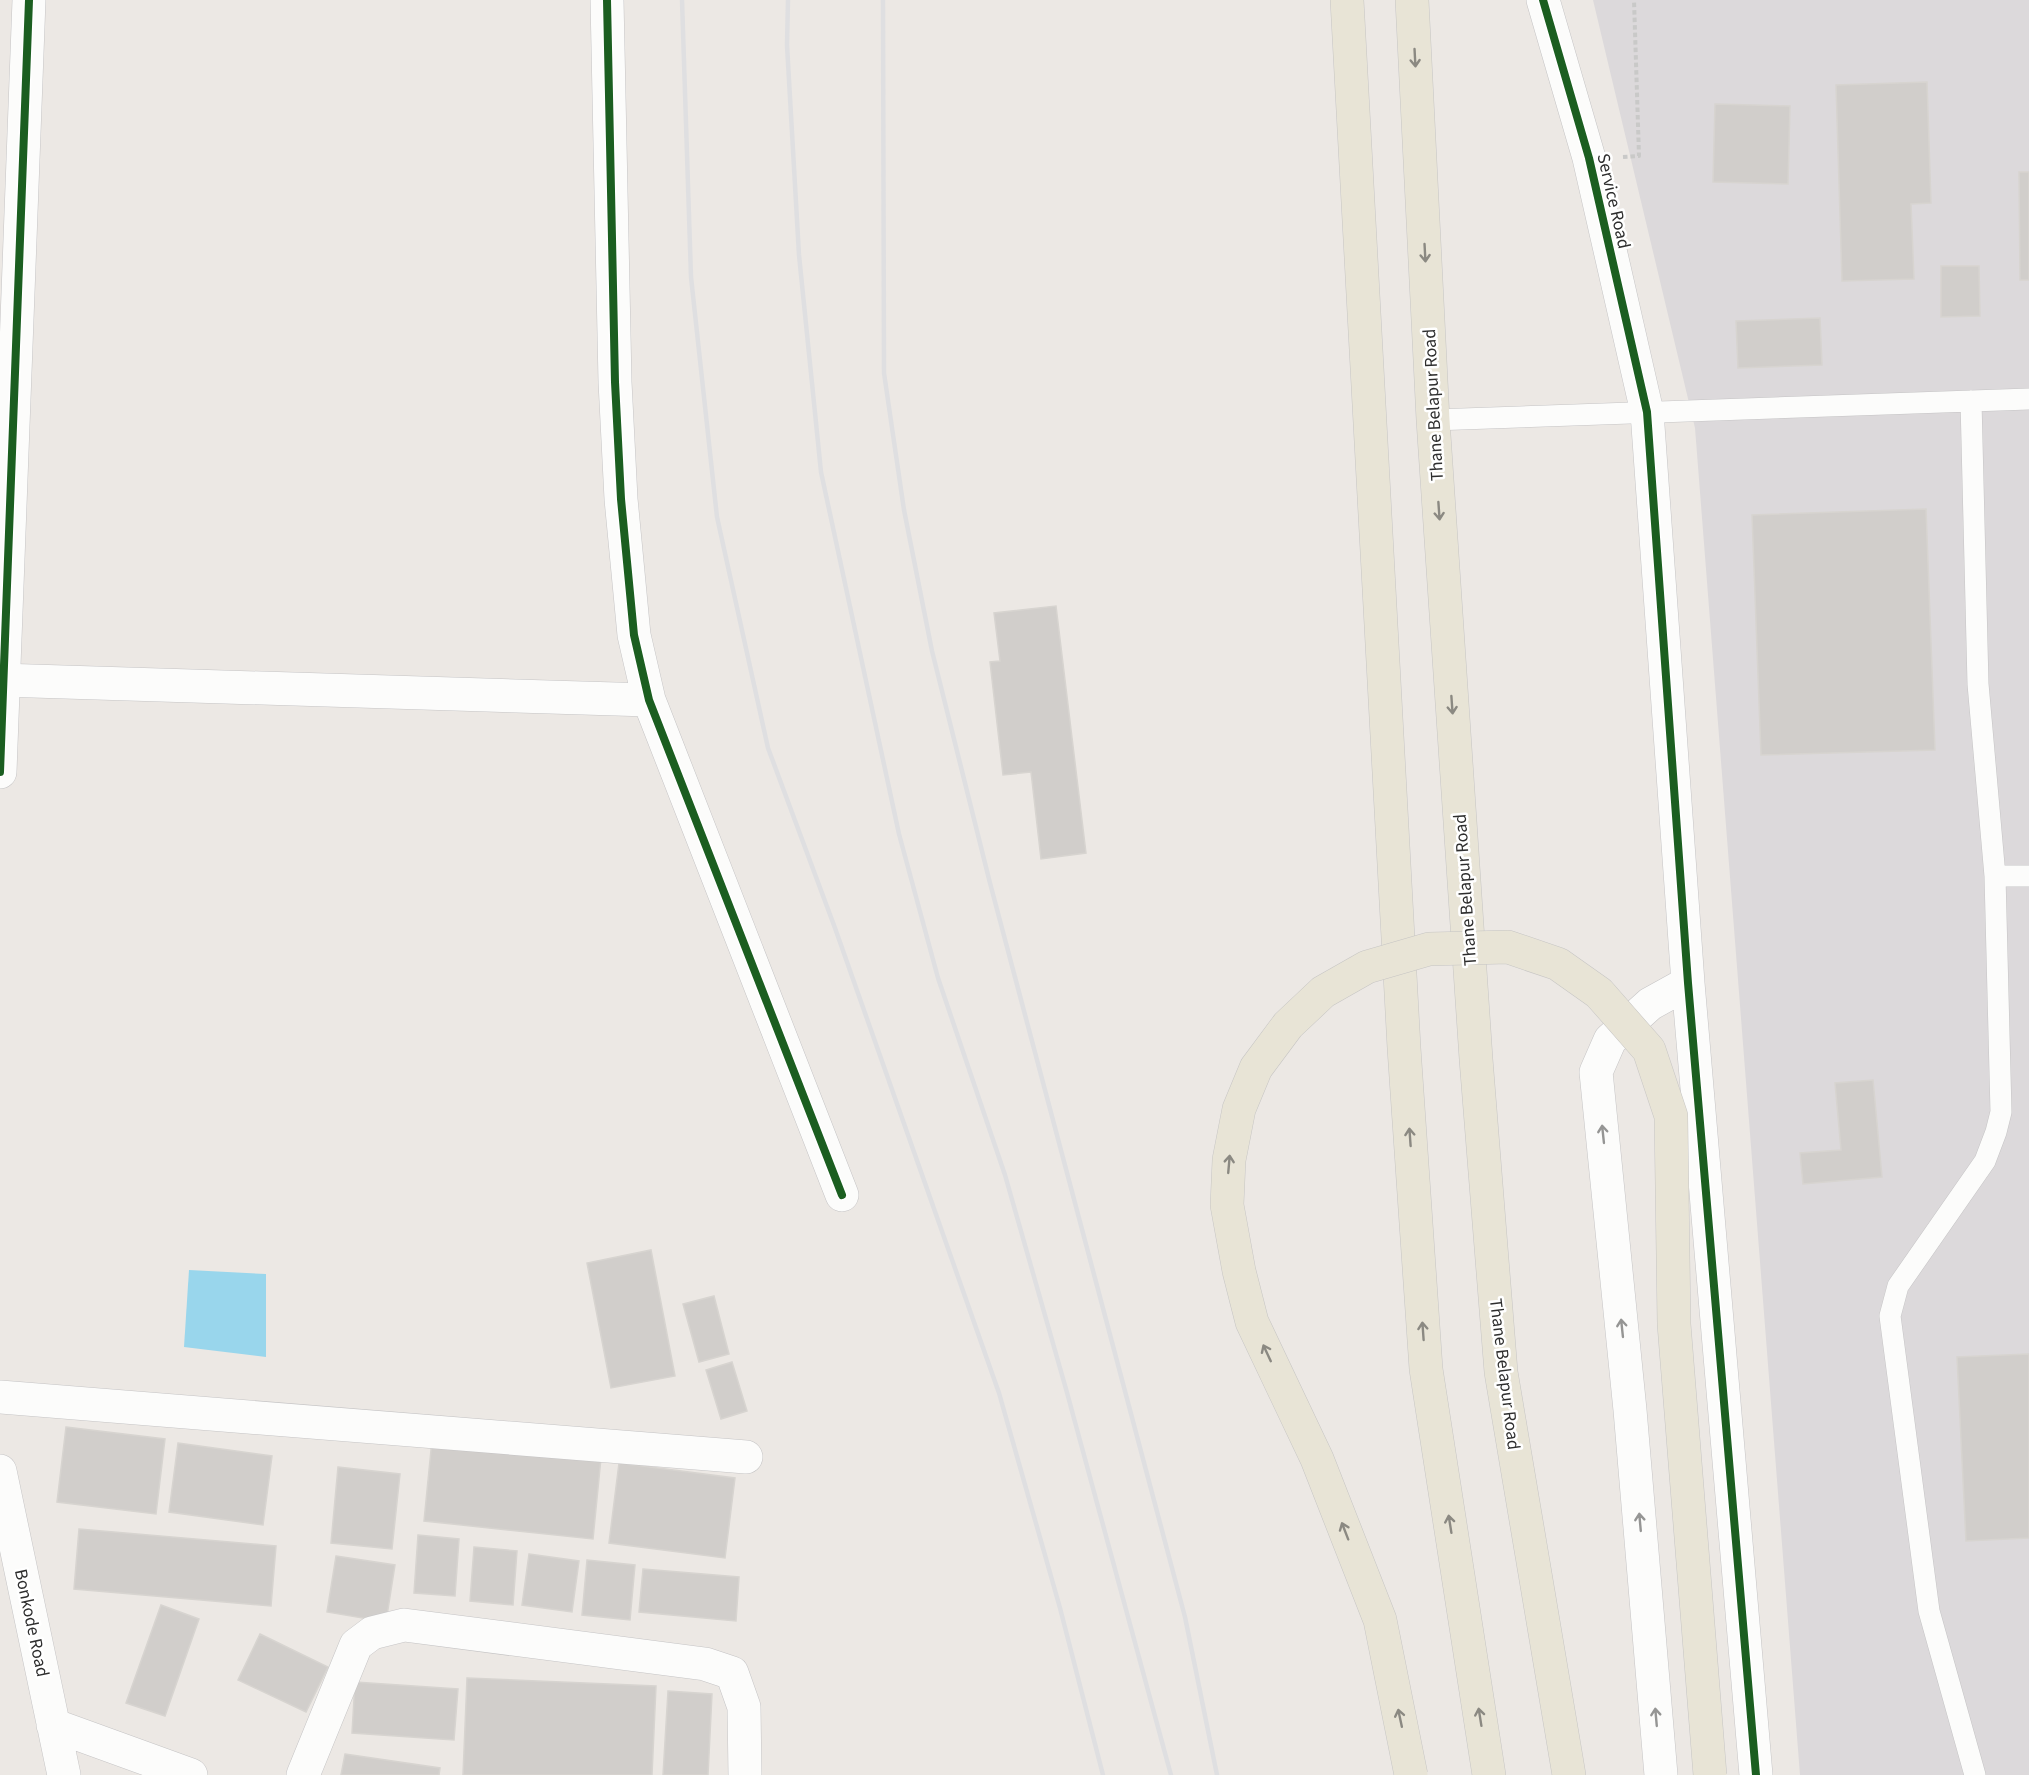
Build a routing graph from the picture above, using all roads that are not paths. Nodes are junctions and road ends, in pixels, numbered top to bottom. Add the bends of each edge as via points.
1 (29, 0) edge
2 (607, 0) edge
3 (1347, 0) edge
4 (1412, 0) edge
5 (1543, 0) edge
6 (13, 111) edge
7 (2029, 399) edge
8 (1971, 401) junction
9 (1647, 412) junction
10 (1433, 420) junction
11 (2, 680) edge
12 (649, 700) junction
13 (0, 772) edge
14 (1995, 876) junction
15 (2029, 876) edge
16 (1688, 983) junction
17 (843, 1196) dead end
18 (0, 1397) edge
19 (746, 1456) dead end
20 (0, 1471) edge
21 (53, 1725) junction
22 (64, 1775) edge
23 (191, 1775) edge
24 (303, 1775) edge
25 (745, 1775) edge
26 (1411, 1775) edge
27 (1489, 1775) edge
28 (1569, 1775) edge
29 (1661, 1775) edge
30 (1710, 1775) edge
31 (1755, 1775) edge
32 (1975, 1775) edge

1 - 6 street
2 - 12 street via 621,499 634,634
27 -> 3 main road via 1426,1369 1404,1048
4 -> 10 main road, Thane Belapur Road
5 - 9 street, Service Road via 1589,158
6 - 11 street
7 - 8 lane
8 - 9 lane
8 - 14 lane via 1978,684
9 - 10 lane
9 - 16 street, Service Road
10 -> 28 main road, Thane Belapur Road via 1501,1372
11 - 12 street
11 - 13 street
12 - 17 street
14 - 15 lane
14 - 32 lane via 2001,1112 1986,1161 1898,1286 1890,1316 1929,1611
29 -> 16 street via 1596,1072 1610,1040 1650,1005
16 - 31 street, Service Road
18 - 19 street
20 - 21 street, Bonkode Road
21 - 22 street, Bonkode Road
21 - 23 street
24 - 25 street via 356,1645 372,1633 404,1625 705,1664 732,1673 744,1707
26 -> 30 main road, bridge via 1380,1620 1317,1459 1252,1322 1227,1205 1229,1160 1239,1109 1256,1068 1288,1024 1323,992 1367,967 1429,949 1508,947 1557,964 1599,993 1649,1050 1671,1116 1675,1335

